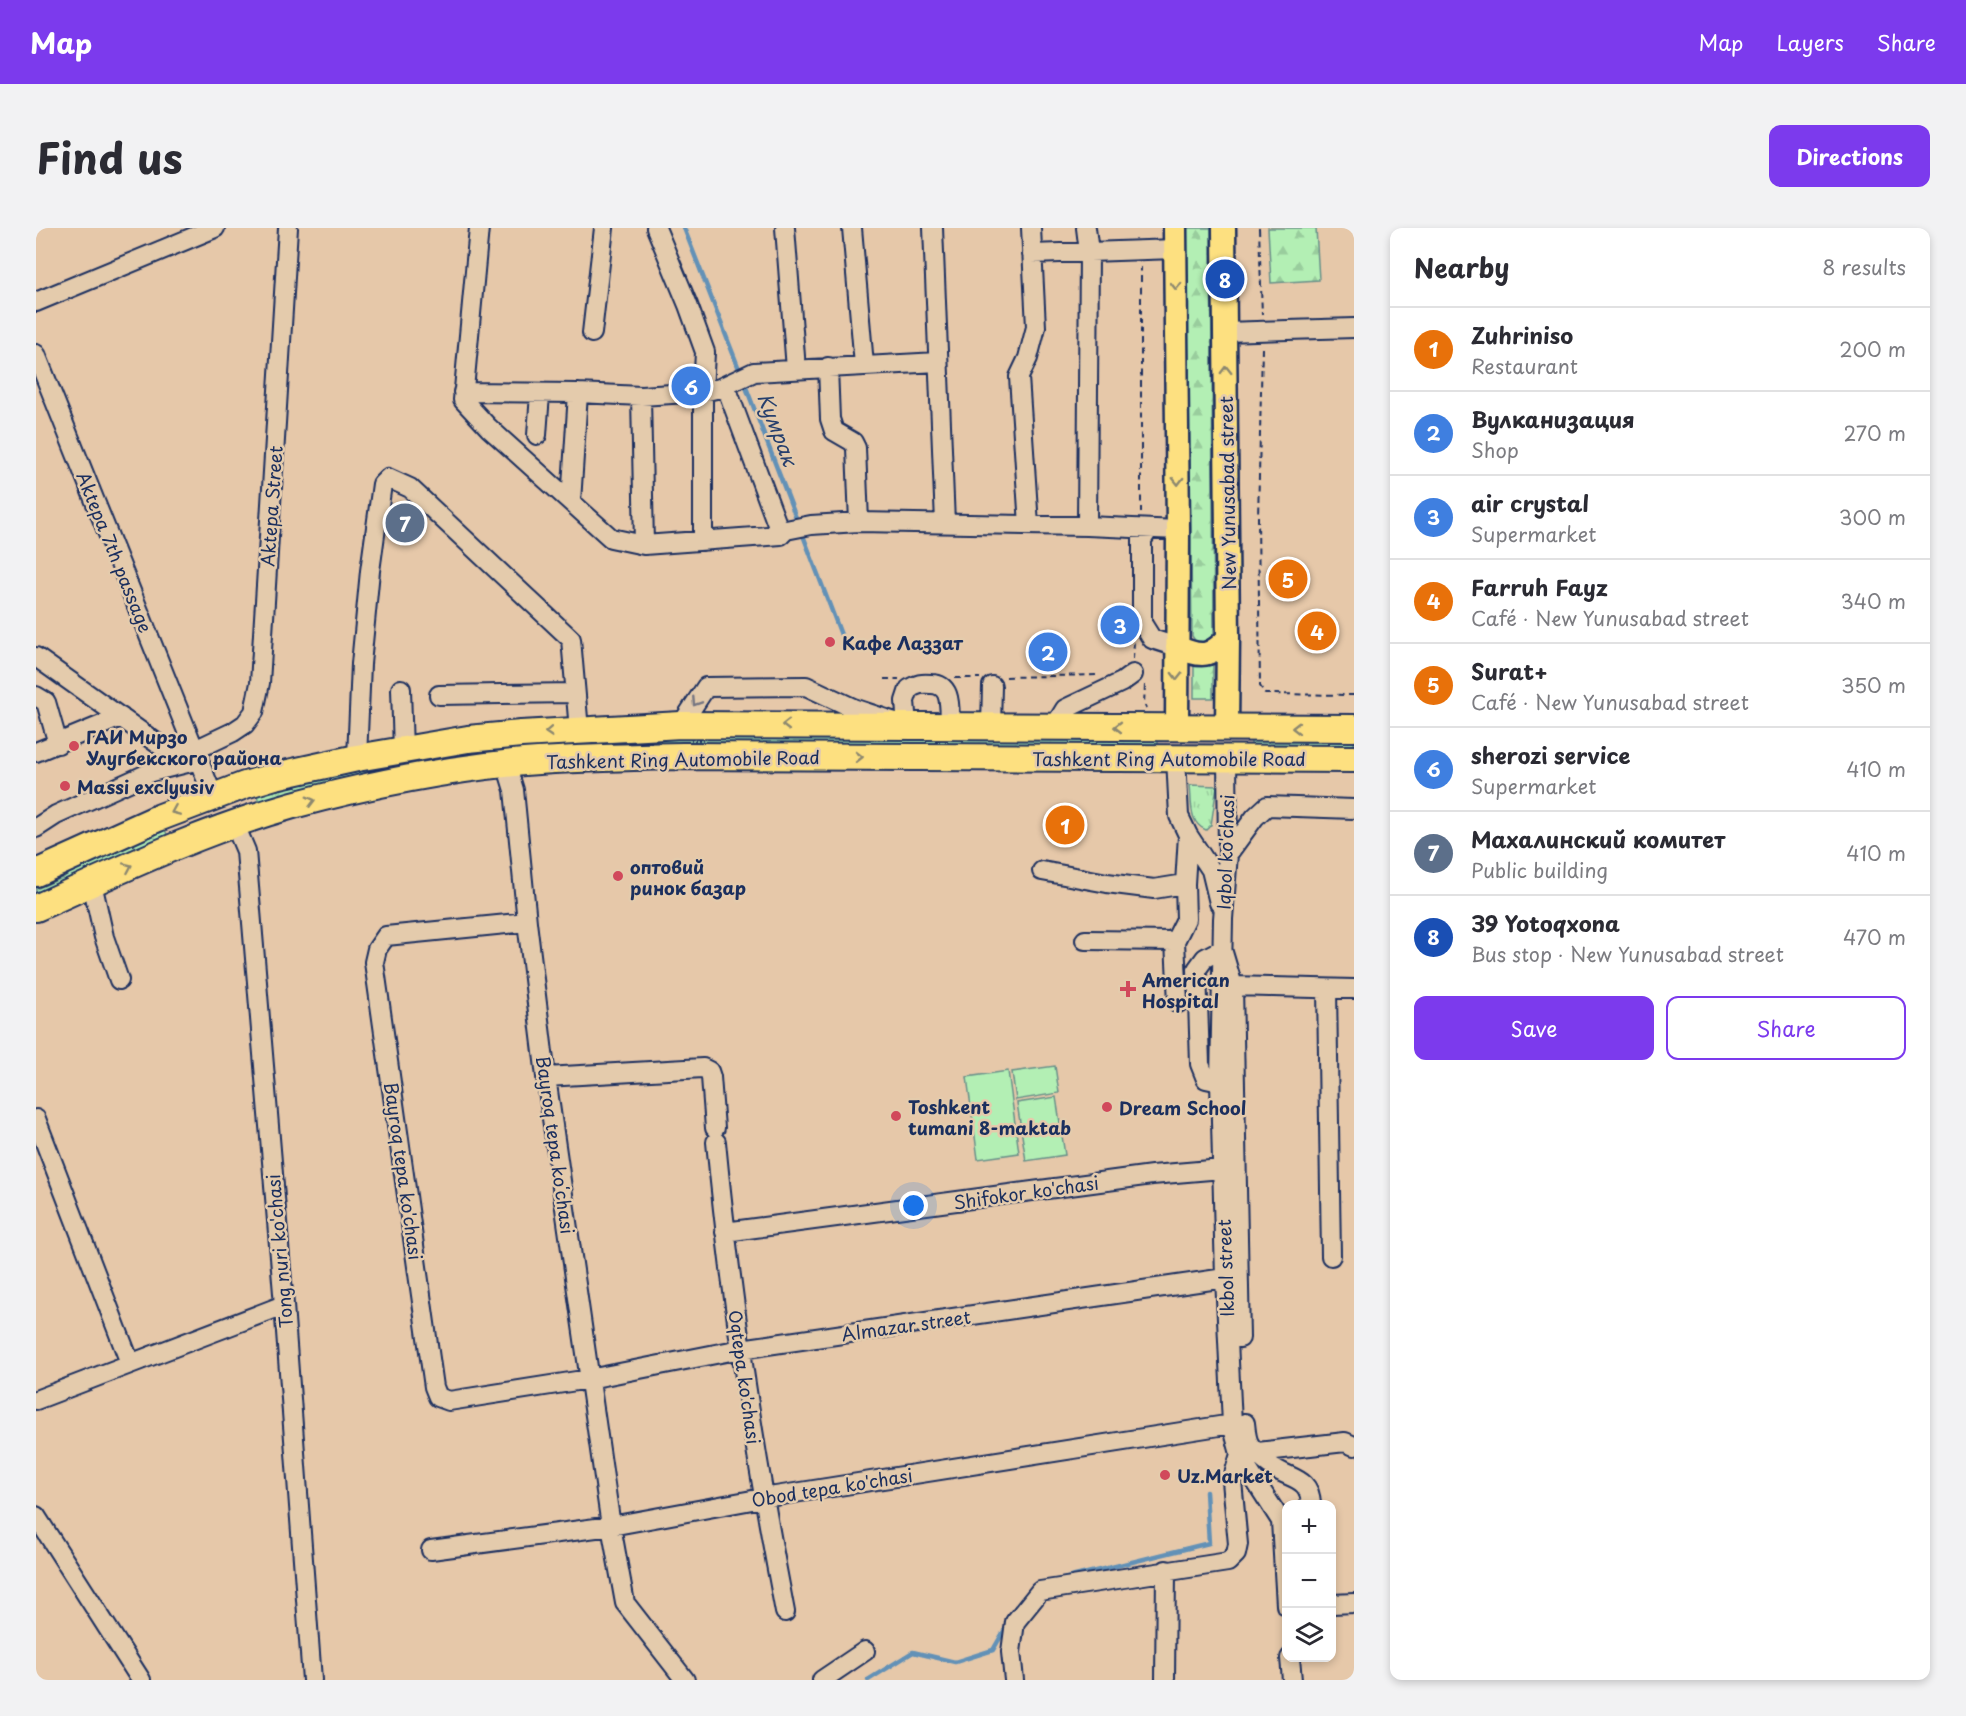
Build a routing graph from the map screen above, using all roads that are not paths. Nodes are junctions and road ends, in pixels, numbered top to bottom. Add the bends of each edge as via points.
1 (215, 228) edge
2 (288, 228) edge
3 (479, 228) edge
4 (604, 228) edge
5 (656, 228) edge
6 (785, 228) edge
7 (852, 228) edge
8 (933, 228) edge
9 (1031, 228) edge
10 (1086, 228) edge
11 (1224, 228) edge
12 (1175, 238) edge
13 (1089, 252) junction
14 (1032, 254) junction
15 (36, 302) edge
16 (1354, 328) edge
17 (1226, 332) junction
18 (592, 333) dead end
19 (36, 354) edge
20 (938, 362) junction
21 (864, 365) junction
22 (828, 367) junction
23 (796, 369) junction
24 (717, 388) junction
25 (464, 392) junction
26 (578, 393) junction
27 (540, 394) junction
28 (641, 396) junction
29 (537, 435) dead end
30 (572, 502) junction
31 (859, 522) junction
32 (945, 524) junction
33 (1029, 525) junction
34 (1088, 526) junction
35 (1145, 528) junction
36 (1178, 530) junction
37 (784, 532) junction
38 (703, 541) junction
39 (644, 545) junction
40 (1228, 638) junction
41 (1177, 646) junction
42 (36, 657) edge
43 (1133, 674) road end
44 (993, 680) road end
45 (401, 689) dead end
46 (575, 693) junction
47 (439, 695) dead end
48 (36, 696) edge
49 (121, 717) junction
50 (681, 725) junction
51 (950, 725) junction
52 (908, 726) junction
53 (991, 726) junction
54 (1054, 727) junction
55 (1177, 727) junction
56 (1227, 727) junction
57 (1354, 728) edge
58 (579, 730) junction
59 (58, 744) junction
60 (403, 750) junction
61 (36, 752) edge
62 (197, 755) junction
63 (357, 758) junction
64 (1176, 758) junction
65 (1227, 759) junction
66 (1354, 759) edge
67 (506, 764) junction
68 (213, 796) junction
69 (1354, 809) edge
70 (235, 825) junction
71 (36, 828) edge
72 (1188, 835) junction
73 (1228, 854) junction
74 (1042, 871) dead end
75 (36, 873) edge
76 (92, 883) junction
77 (1185, 884) junction
78 (36, 908) edge
79 (1222, 919) junction
80 (527, 922) junction
81 (1085, 940) dead end
82 (1175, 941) junction
83 (1222, 949) junction
84 (119, 980) dead end
85 (1233, 986) junction
86 (1327, 989) junction
87 (1354, 989) edge
88 (1178, 1003) dead end
89 (546, 1077) junction
90 (36, 1119) edge
91 (1222, 1169) junction
92 (724, 1232) junction
93 (1331, 1256) dead end
94 (1225, 1278) junction
95 (284, 1305) junction
96 (741, 1349) junction
97 (130, 1363) junction
98 (589, 1379) junction
99 (36, 1400) edge
100 (1232, 1424) junction
101 (1354, 1446) edge
102 (1249, 1453) junction
103 (763, 1498) junction
104 (1311, 1500) edge
105 (36, 1516) edge
106 (611, 1526) junction
107 (431, 1550) dead end
108 (1283, 1554) edge
109 (1167, 1570) junction
110 (1354, 1603) edge
111 (1336, 1604) edge
112 (785, 1612) dead end
113 (865, 1651) dead end
114 (1290, 1662) edge
115 (141, 1680) edge
116 (312, 1680) edge
117 (685, 1680) edge
118 (822, 1680) edge
119 (1014, 1680) edge
120 (1165, 1680) edge
121 (1292, 1680) edge

1 - 15 street
2 - 62 street, Aktepa Street via 258,699 245,724
3 - 25 street
4 - 18 street
5 - 24 street
6 - 23 street
7 - 21 street
8 - 20 street
9 - 14 street
10 - 13 street
11 - 17 main road, New Yunusabad street
12 - 13 street via 1141,251
12 -> 36 main road
13 - 14 street
13 - 34 street
14 - 33 street via 1036,327 1019,377
16 - 17 street
40 -> 17 main road, New Yunusabad street
19 - 62 street, Aktepa 7th passage
20 - 21 street
20 - 32 street
21 - 22 street
22 - 23 street
22 - 31 street via 834,431 856,448
23 - 24 street via 754,372
24 - 28 street
24 - 37 street via 728,392
24 - 38 street
25 - 27 street
25 - 30 street via 463,400 489,428
26 - 27 street
26 - 28 street
26 - 30 street
27 - 29 street
28 - 39 street
30 - 39 street via 611,538
31 - 32 street
31 - 37 street via 811,525
32 - 33 street
33 - 34 street
34 - 35 street
35 - 36 street
35 - 41 street via 1142,623 1152,639
36 - 41 main road
37 - 38 street
38 - 39 street
40 - 41 main road via 1215,652 1203,654
40 - 56 main road, New Yunusabad street
41 -> 55 main road
42 - 49 street
43 - 54 street via 1065,709
44 - 53 street
45 - 60 street
46 - 47 street
46 - 58 street
46 - 63 street via 571,639 410,488 388,478 382,483 370,571
48 - 59 street via 46,702
49 - 59 street
49 - 62 street via 161,746
52 -> 50 highway, Tashkent Ring Automobile Road
52 -> 50 street via 806,686 706,687
50 - 58 highway, Tashkent Ring Automobile Road
51 - 52 highway, Tashkent Ring Automobile Road
51 - 52 street via 949,696 944,687 918,683 909,689 905,701
51 - 53 highway, Tashkent Ring Automobile Road
53 - 54 highway, Tashkent Ring Automobile Road
55 -> 54 highway, Tashkent Ring Automobile Road
55 - 56 highway, Tashkent Ring Automobile Road
55 - 64 highway
57 -> 56 highway, Tashkent Ring Automobile Road
56 - 65 highway, New Yunusabad street
58 -> 60 highway, Tashkent Ring Automobile Road via 478,738
59 - 61 street
60 - 63 highway, Tashkent Ring Automobile Road
62 - 68 street, Aktepa 7th passage
62 - 71 street, Aktepa Street via 56,814
63 - 68 highway, Tashkent Ring Automobile Road via 275,776
64 - 65 highway, Tashkent Ring Automobile Road
67 -> 64 highway, Tashkent Ring Automobile Road via 683,756
64 - 72 street, Iqbol ko'chasi via 1179,816
65 - 66 highway, Tashkent Ring Automobile Road
65 - 73 street, Iqbol ko'chasi
70 -> 67 highway, Tashkent Ring Automobile Road via 351,791
67 - 80 street, Bayroq tepa koʻchasi via 514,790
68 - 70 highway
68 -> 75 highway, Tashkent Ring Automobile Road
69 - 73 street via 1268,806
76 -> 70 highway, Tashkent Ring Automobile Road
70 - 95 street, Tong nuri ko'chasi via 246,850
72 - 77 street
72 - 79 street, Iqbol ko'chasi via 1210,870
73 - 79 street, Iqbol ko'chasi
74 - 77 street via 1154,889
76 - 78 highway, Tashkent Ring Automobile Road
76 - 84 street
77 - 82 street via 1186,919
79 - 83 street, Ikbol street
80 - 89 street, Bayroq tepa koʻchasi
80 - 98 street, Bayroq tepa ko'chasi via 386,936 374,962 438,1397 449,1401
81 - 82 street
82 - 88 street
83 - 85 street
83 - 91 street, Ikbol street
85 - 86 street
85 - 102 street via 1241,1396
86 - 87 street
86 - 93 street
89 - 92 street, Oqtepa ko'chasi via 703,1068 709,1071
89 - 98 street, Bayroq tepa koʻchasi
90 - 97 street
91 - 92 street, Shifokor ko'chasi
91 - 94 street, Ikbol street
92 - 96 street, Oqtepa ko'chasi
94 - 96 street, Almazar street
94 - 100 street, Ikbol street
95 - 97 street
95 - 116 street, Tong nuri ko'chasi
96 - 98 street, Almazar street
96 - 103 street, Oqtepa ko'chasi
97 - 99 street
98 - 106 street, Bayroq tepa koʻchasi
100 - 102 street, Ikbol street
100 - 103 street, Obod tepa ko'chasi
101 - 102 street via 1345,1442
102 - 104 street via 1302,1482
102 - 108 street, Ikbol street via 1245,1465 1281,1521
102 - 109 street via 1233,1481 1236,1554 1228,1562
103 - 106 street, Obod tepa ko'chasi
103 - 112 street, Oqtepa ko'chasi
105 - 115 street
106 - 107 street, Obod tepa ko'chasi
106 - 117 street, Bayroq tepa koʻchasi via 625,1603
109 - 119 street via 1040,1591 1015,1622 1011,1652
109 - 120 street
110 - 111 street
113 - 118 street
114 - 121 street

